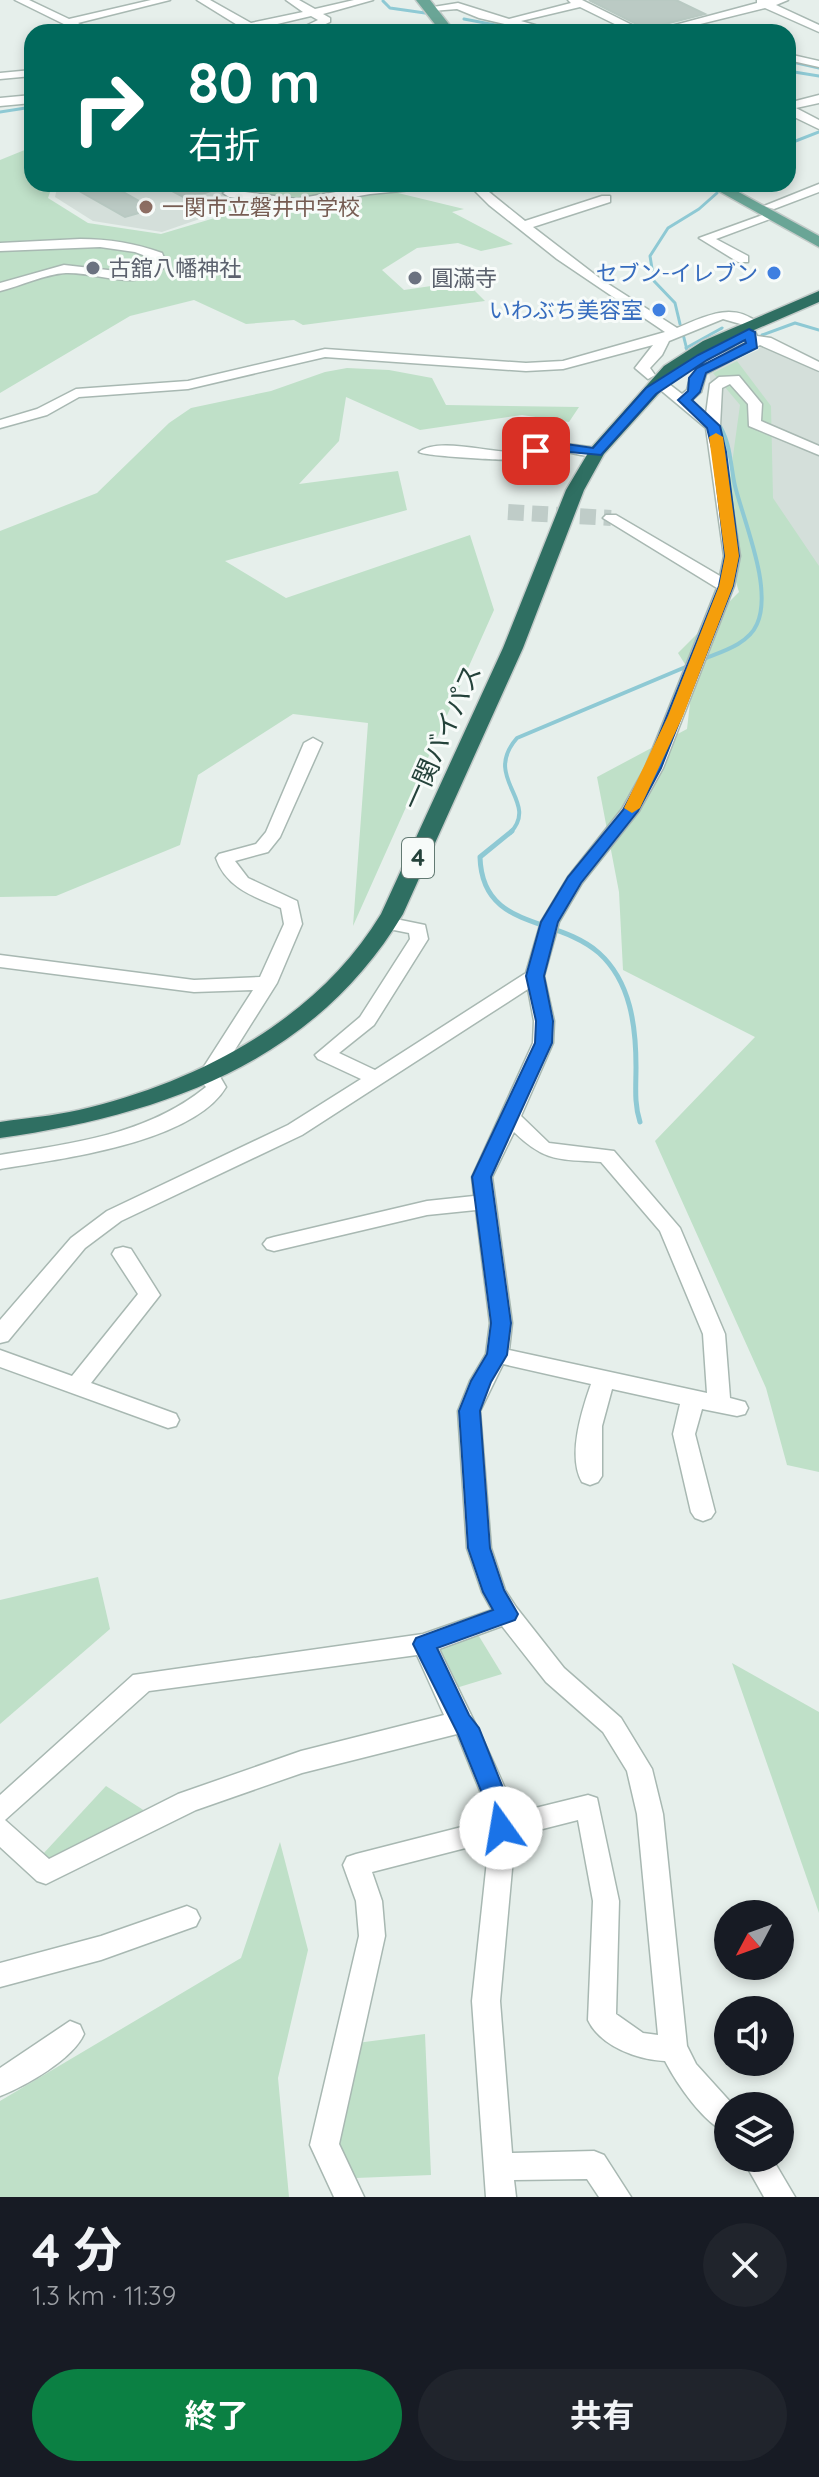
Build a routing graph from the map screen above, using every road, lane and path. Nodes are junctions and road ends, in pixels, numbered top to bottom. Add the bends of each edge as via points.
1 (165, 0) edge
2 (202, 0) edge
3 (291, 0) edge
4 (368, 0) edge
5 (783, 0) edge
6 (20, 1) edge
7 (577, 2) edge
8 (762, 2) edge
9 (438, 3) edge
10 (313, 13) junction
11 (509, 21) junction
12 (68, 22) junction
13 (72, 24) edge
14 (244, 24) edge
15 (263, 24) edge
16 (317, 24) edge
17 (449, 24) edge
18 (521, 24) edge
19 (623, 24) edge
20 (684, 24) edge
21 (819, 29) edge
22 (796, 59) edge
23 (819, 64) edge
24 (24, 74) edge
25 (0, 76) edge
26 (819, 99) edge
27 (24, 100) edge
28 (0, 102) edge
29 (796, 106) edge
30 (796, 112) edge
31 (819, 125) edge
32 (819, 188) edge
33 (232, 192) edge
34 (359, 192) edge
35 (481, 192) edge
36 (730, 192) edge
37 (741, 192) edge
38 (606, 199) dead end
39 (771, 211) junction
40 (523, 226) junction
41 (819, 233) edge
42 (819, 242) edge
43 (0, 247) edge
44 (743, 259) dead end
45 (0, 287) edge
46 (819, 296) edge
47 (819, 303) edge
48 (750, 332) junction
49 (668, 335) junction
50 (819, 367) edge
51 (654, 384) junction
52 (684, 400) junction
53 (0, 424) edge
54 (713, 426) junction
55 (819, 451) edge
56 (426, 452) dead end
57 (597, 452) junction
58 (611, 518) tunnel mouth
59 (726, 586) junction
60 (313, 743) dead end
61 (386, 923) junction
62 (0, 961) edge
63 (535, 976) junction
64 (267, 983) junction
65 (208, 1073) junction
66 (375, 1079) junction
67 (510, 1117) junction
68 (0, 1130) edge
69 (0, 1162) edge
70 (483, 1202) junction
71 (274, 1244) dead end
72 (123, 1254) dead end
73 (0, 1335) edge
74 (497, 1355) junction
75 (0, 1358) edge
76 (605, 1377) junction
77 (75, 1387) junction
78 (693, 1398) junction
79 (168, 1420) dead end
80 (590, 1476) dead end
81 (703, 1512) dead end
82 (507, 1614) junction
83 (424, 1644) junction
84 (460, 1721) junction
85 (0, 1811) edge
86 (501, 1828) junction
87 (0, 1830) edge
88 (187, 1918) dead end
89 (0, 1975) edge
90 (70, 2034) dead end
91 (673, 2048) junction
92 (0, 2083) edge
93 (714, 2104) edge
94 (499, 2167) junction
95 (765, 2172) edge
96 (349, 2197) edge
97 (501, 2197) edge
98 (616, 2197) edge
99 (780, 2197) edge

1 - 12 street
2 - 14 street
3 - 10 street
4 - 10 street
5 - 8 street
6 - 12 street
7 - 11 street
7 - 19 street
8 - 20 street
8 - 21 street
9 - 11 street
9 - 17 main road
10 - 15 street
10 - 16 street via 326,20
11 - 18 street
12 - 13 street
22 - 23 street
24 - 25 street
26 - 29 street
27 - 28 street
30 - 31 street
32 - 39 street
33 - 34 street via 296,203
35 - 40 street
36 - 39 main road
37 - 39 main road
38 - 40 street
39 - 41 main road
39 - 42 main road
39 - 44 street via 705,238
40 - 49 street
43 - 45 street via 116,245 147,251 160,265 134,277 64,269
46 - 48 highway, 一関バイパス / 4
47 - 48 highway, 一関バイパス / 4
48 - 49 street via 735,316 722,315
48 - 50 street
48 - 51 highway, 一関バイパス / 4
48 - 52 street via 753,345 701,371 694,392
49 - 51 street via 642,368
49 - 53 street via 563,365 526,367 325,353 188,385 76,393 42,412
51 - 52 street
51 - 57 highway, 一関バイパス / 4
52 - 54 street
54 - 55 street via 715,387 734,379 755,404 754,423
54 - 59 street via 732,556
56 - 57 street via 514,456 559,447
57 - 61 highway, 一関バイパス / 4 via 575,490 513,648
58 - 59 street
59 - 63 street via 654,768 630,811 574,881 550,922
60 - 64 street via 274,833 262,848 225,858 236,878 290,905 293,924
61 - 65 highway, 一関バイパス / 4 via 367,955 327,996 282,1032
61 - 66 street via 411,925 418,929 419,939 367,1021 325,1055
62 - 64 street via 194,986
63 - 66 street
63 - 67 street via 543,1043
64 - 65 street
65 - 68 highway, 一関バイパス / 4 via 149,1099 78,1119
65 - 69 street via 216,1087 213,1092 147,1130 118,1141
66 - 73 street via 295,1130 114,1216 78,1243
67 - 70 street via 482,1177
67 - 78 street via 542,1148 607,1156 669,1228 714,1334 728,1406
70 - 71 street via 427,1208
70 - 74 street via 501,1323
72 - 77 street via 149,1295
74 - 76 street
74 - 82 street via 469,1411 479,1548
75 - 77 street
76 - 78 street
76 - 80 street via 592,1410
77 - 79 street
78 - 81 street via 684,1434
82 - 83 street
82 - 91 street via 555,1675 612,1725 639,1769 650,1814
83 - 84 street
83 - 85 street via 142,1682
84 - 86 street via 502,1813
84 - 87 street via 301,1762 187,1802 46,1873
86 - 91 street via 588,1806 606,1901 602,2020 628,2042
86 - 94 street via 486,2001
86 - 96 street via 356,1865 369,1901 372,1936 324,2145
88 - 89 street
90 - 92 street
91 - 93 street via 686,2073
94 - 97 street
94 - 98 street via 594,2165
95 - 99 street

